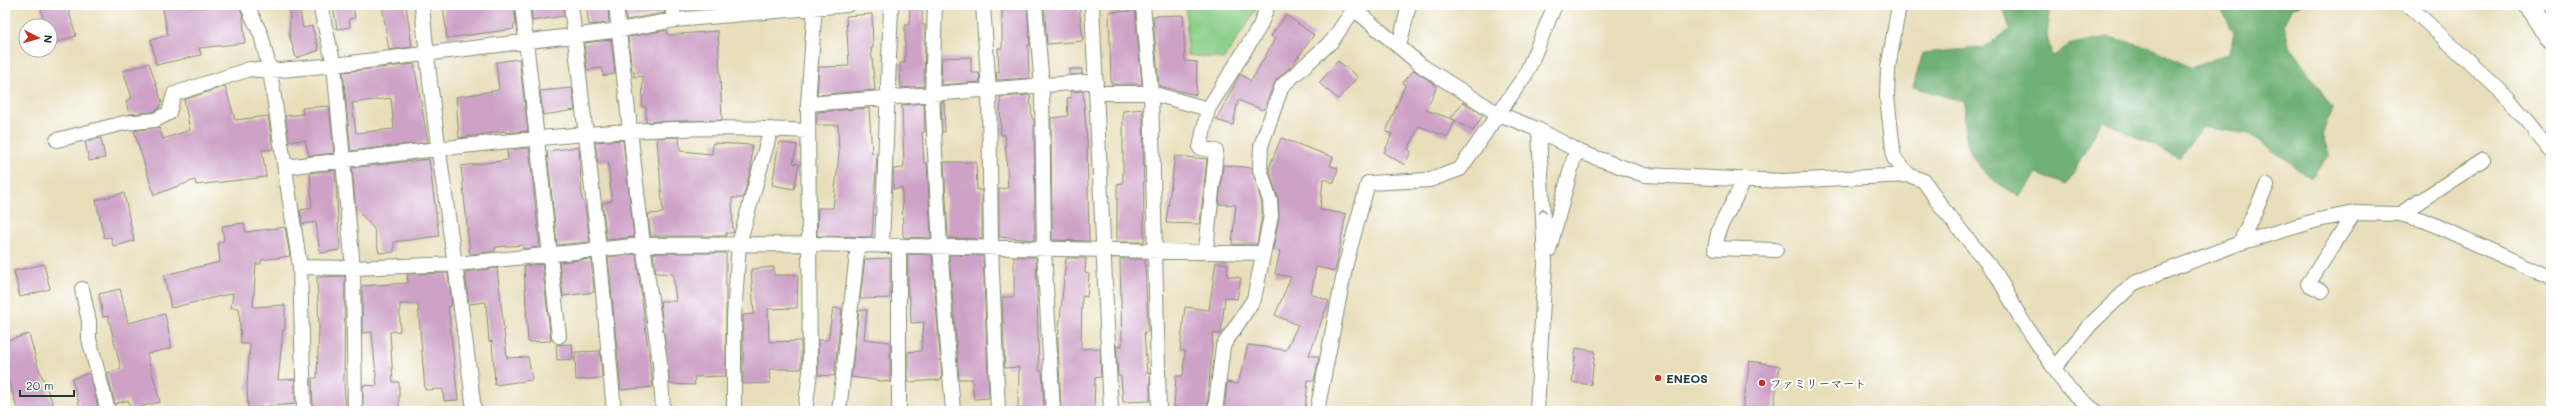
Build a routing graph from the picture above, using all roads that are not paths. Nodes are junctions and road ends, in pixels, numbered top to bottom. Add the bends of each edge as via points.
1 (247, 5) edge
2 (320, 5) edge
3 (422, 5) edge
4 (522, 5) edge
5 (571, 5) edge
6 (616, 5) edge
7 (672, 5) edge
8 (847, 5) edge
9 (891, 5) edge
10 (934, 5) edge
11 (983, 5) edge
12 (1035, 5) edge
13 (1092, 5) edge
14 (1143, 5) edge
15 (1268, 5) edge
16 (1409, 5) edge
17 (1555, 5) edge
18 (1899, 5) edge
19 (2408, 5) edge
20 (2530, 5) edge
21 (815, 7) edge
22 (1354, 7) edge
23 (674, 20) junction
24 (620, 30) junction
25 (574, 35) junction
26 (2551, 38) edge
27 (526, 41) junction
28 (1398, 46) junction
29 (426, 53) junction
30 (334, 65) junction
31 (270, 71) junction
32 (1042, 86) junction
33 (1096, 87) junction
34 (989, 91) junction
35 (1150, 93) junction
36 (932, 95) junction
37 (888, 98) junction
38 (808, 104) junction
39 (1208, 109) junction
40 (1496, 113) junction
41 (770, 129) junction
42 (1539, 130) junction
43 (808, 131) junction
44 (631, 132) junction
45 (586, 135) junction
46 (57, 140) dead end
47 (537, 140) junction
48 (438, 148) junction
49 (1576, 150) junction
50 (2551, 151) edge
51 (2483, 160) dead end
52 (342, 161) junction
53 (285, 168) junction
54 (1909, 175) junction
55 (1745, 179) junction
56 (2267, 185) dead end
57 (2354, 213) junction
58 (2400, 214) junction
59 (2240, 243) junction
60 (740, 244) junction
61 (808, 244) junction
62 (643, 245) junction
63 (858, 245) junction
64 (882, 246) junction
65 (899, 246) junction
66 (940, 247) junction
67 (991, 248) junction
68 (599, 249) junction
69 (1044, 250) junction
70 (1155, 250) junction
71 (1206, 250) junction
72 (1776, 250) dead end
73 (1102, 251) junction
74 (1263, 252) junction
75 (550, 254) junction
76 (456, 264) junction
77 (1545, 264) junction
78 (300, 267) junction
79 (353, 268) junction
80 (2551, 278) edge
81 (82, 289) dead end
82 (2322, 291) dead end
83 (559, 336) dead end
84 (2054, 368) junction
85 (108, 411) edge
86 (304, 411) edge
87 (355, 411) edge
88 (474, 411) edge
89 (614, 411) edge
90 (663, 411) edge
91 (734, 411) edge
92 (805, 411) edge
93 (839, 411) edge
94 (900, 411) edge
95 (953, 411) edge
96 (998, 411) edge
97 (1053, 411) edge
98 (1111, 411) edge
99 (1159, 411) edge
100 (1215, 411) edge
101 (1317, 411) edge
102 (1537, 411) edge
103 (2095, 411) edge

1 - 31 street via 261,35
2 - 30 street
3 - 29 street
4 - 27 street
5 - 25 street
6 - 24 street
7 - 23 street
8 - 21 street
9 - 37 street
10 - 36 street
11 - 34 street
12 - 32 street
13 - 33 street
14 - 35 street
15 - 39 street via 1260,26
16 - 28 street
17 - 40 street via 1526,74
18 - 54 street via 1888,68 1887,97 1894,158
19 - 50 street via 2508,98
20 - 26 main road
21 - 23 street
21 - 38 street
22 - 28 street
22 - 74 street via 1332,41 1282,86 1261,146 1260,169 1270,201 1271,216
23 - 24 street
24 - 25 street
24 - 44 street
25 - 27 street
25 - 45 street
27 - 29 street
27 - 47 street
28 - 40 street via 1422,66
29 - 30 street
29 - 48 street
30 - 31 street
30 - 52 street
31 - 46 street via 250,69 174,94 169,113 155,120 124,123
31 - 53 street
32 - 33 street
32 - 34 street
32 - 69 street
33 - 35 street
33 - 73 street
34 - 36 street
34 - 67 street
35 - 39 street
35 - 70 street
36 - 37 street
36 - 66 street
37 - 38 street
37 - 64 street
38 - 43 street
39 - 71 street via 1200,148 1216,151
40 - 42 street
40 - 101 street via 1460,169 1430,180 1368,183 1346,263
41 - 43 street
41 - 44 street
41 - 60 street
42 - 49 street
77 -> 42 street
43 - 61 street
44 - 45 street
44 - 62 street
45 - 47 street
45 - 68 street
47 - 48 street
47 - 75 street
48 - 52 street
48 - 76 street
49 - 55 street via 1644,175
49 - 77 street
51 - 58 street
52 - 53 street
52 - 79 street
53 - 78 street
54 - 55 street via 1783,181
54 - 84 street via 1924,181 1943,209 1996,274 2021,319
55 - 72 street via 1719,229 1715,248
56 - 59 street
57 - 58 street
57 - 59 street via 2318,220
57 - 82 street via 2308,284
58 - 80 street via 2426,221
59 - 84 street via 2134,283 2091,324
60 - 61 street
60 - 62 street
60 - 91 street via 734,318
61 - 63 street
61 - 92 street via 810,372
62 - 68 street
62 - 90 street via 660,362
63 - 64 street
63 - 93 street
64 - 65 street
65 - 66 street
65 - 94 street
66 - 67 street
66 - 95 street
67 - 69 street
67 - 96 street
68 - 75 street
68 - 89 street
69 - 73 street
69 - 97 street
70 - 71 street
70 - 73 street
70 - 99 street
71 - 74 street
73 - 98 street
74 - 100 street via 1254,298 1223,346
75 - 76 street
75 - 83 street
76 - 79 street
76 - 88 street
77 - 102 street
78 - 79 street
78 - 86 street
79 - 87 street
81 - 85 street via 89,321 89,339
84 - 103 street via 2067,387

